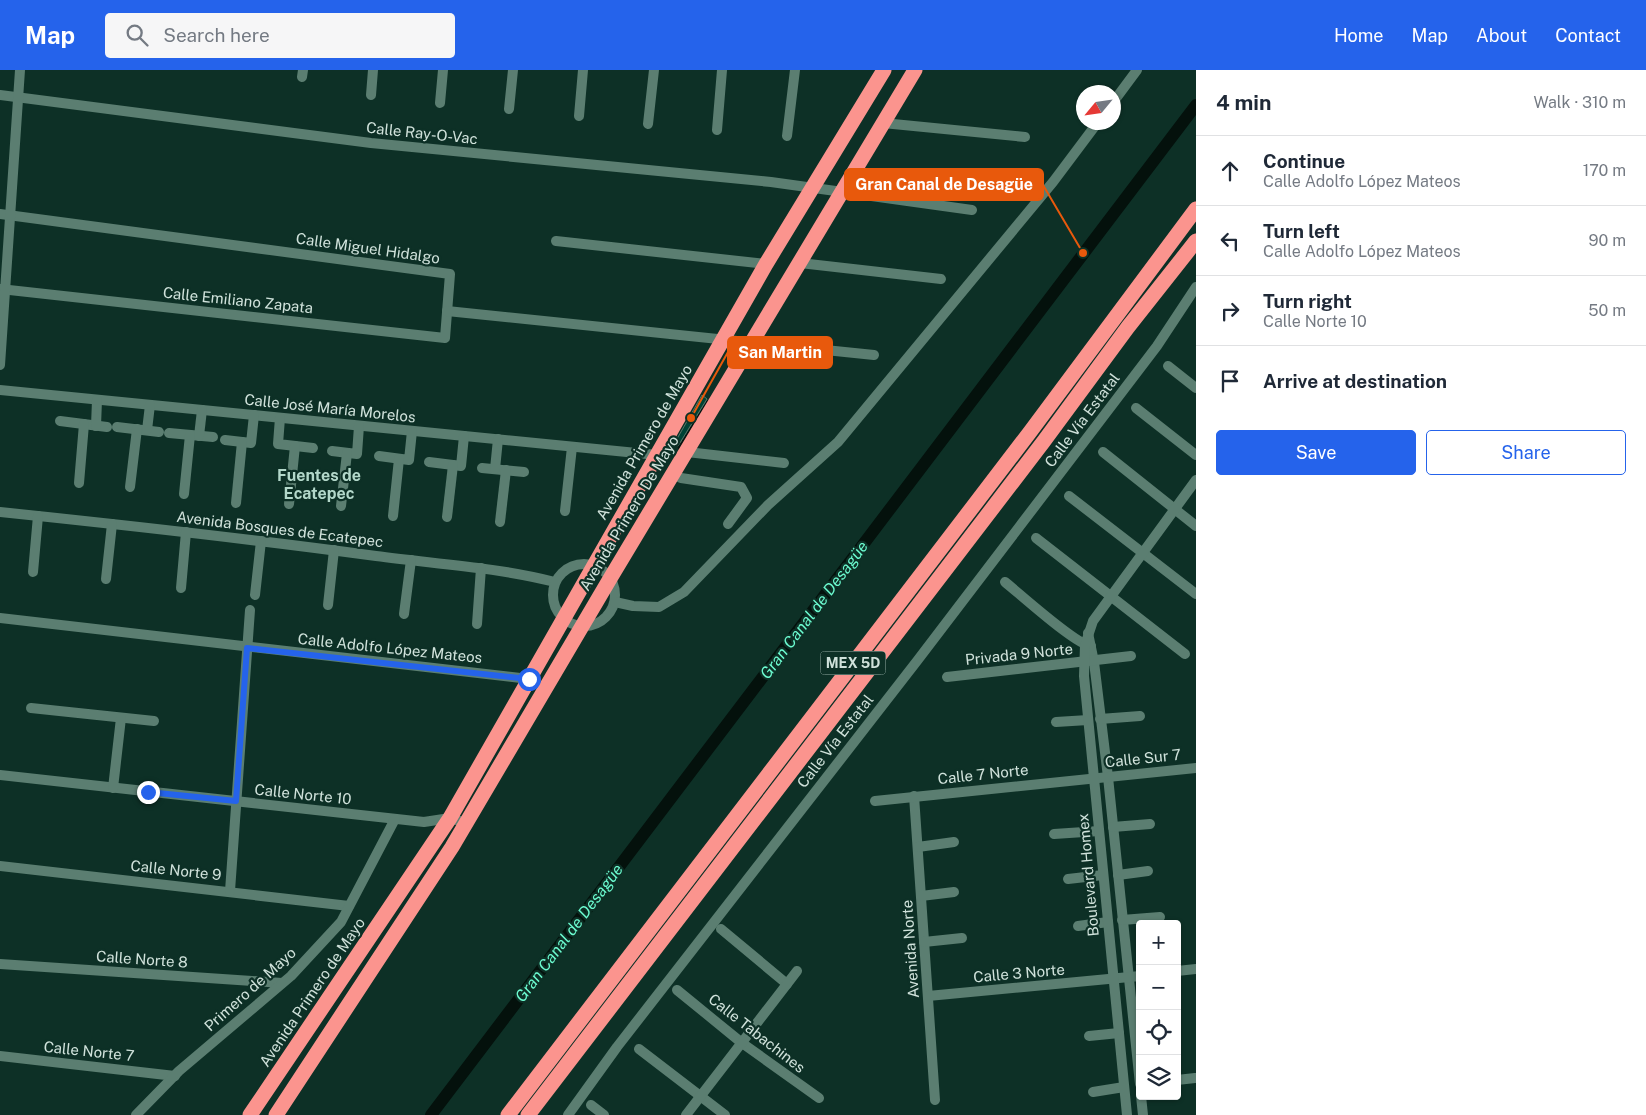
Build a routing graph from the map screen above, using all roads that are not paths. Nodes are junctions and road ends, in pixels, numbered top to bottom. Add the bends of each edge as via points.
1 (20, 70) edge
2 (373, 70) edge
3 (444, 70) edge
4 (514, 70) edge
5 (583, 70) edge
6 (654, 70) edge
7 (722, 70) edge
8 (795, 70) edge
9 (884, 70) edge
10 (915, 70) edge
11 (1137, 70) edge
12 (1121, 92) edge
13 (0, 94) edge
14 (371, 95) dead end
15 (18, 97) junction
16 (440, 103) dead end
17 (509, 109) dead end
18 (579, 116) dead end
19 (648, 124) dead end
20 (884, 124) junction
21 (717, 130) dead end
22 (1092, 130) edge
23 (787, 136) dead end
24 (1025, 137) dead end
25 (810, 188) junction
26 (842, 194) junction
27 (1196, 209) edge
28 (972, 210) dead end
29 (5, 215) edge
30 (556, 241) dead end
31 (1196, 241) edge
32 (800, 263) junction
33 (766, 264) junction
34 (941, 279) dead end
35 (1196, 287) edge
36 (2, 289) edge
37 (447, 311) junction
38 (724, 338) junction
39 (752, 341) junction
40 (874, 355) dead end
41 (0, 365) edge
42 (1168, 366) dead end
43 (1196, 388) edge
44 (0, 390) edge
45 (97, 400) junction
46 (150, 405) junction
47 (1136, 408) dead end
48 (202, 410) junction
49 (254, 415) junction
50 (280, 418) junction
51 (60, 421) dead end
52 (84, 424) junction
53 (96, 426) junction
54 (359, 426) junction
55 (142, 430) junction
56 (412, 431) junction
57 (195, 435) junction
58 (464, 436) junction
59 (213, 437) dead end
60 (498, 439) junction
61 (225, 440) dead end
62 (242, 442) junction
63 (295, 446) junction
64 (572, 447) junction
65 (313, 448) dead end
66 (332, 451) dead end
67 (687, 452) junction
68 (1103, 452) dead end
69 (347, 453) junction
70 (657, 455) junction
71 (1196, 455) edge
72 (379, 456) dead end
73 (399, 459) junction
74 (429, 462) dead end
75 (784, 464) dead end
76 (453, 465) junction
77 (482, 468) dead end
78 (500, 470) junction
79 (524, 472) dead end
80 (674, 474) junction
81 (1196, 480) edge
82 (79, 482) dead end
83 (130, 487) dead end
84 (184, 494) dead end
85 (1069, 496) dead end
86 (236, 504) dead end
87 (289, 504) dead end
88 (341, 506) dead end
89 (1174, 510) junction
90 (565, 511) dead end
91 (0, 512) edge
92 (38, 516) junction
93 (393, 516) dead end
94 (447, 517) dead end
95 (500, 522) dead end
96 (112, 524) junction
97 (728, 524) dead end
98 (1196, 526) edge
99 (186, 532) junction
100 (1036, 538) dead end
101 (261, 541) junction
102 (334, 550) junction
103 (1143, 554) junction
104 (410, 560) junction
105 (594, 564) junction
106 (481, 568) junction
107 (33, 572) dead end
108 (610, 577) junction
109 (106, 579) dead end
110 (555, 582) junction
111 (1006, 582) dead end
112 (181, 588) dead end
113 (1196, 594) edge
114 (255, 595) dead end
115 (1110, 596) junction
116 (615, 602) junction
117 (328, 605) dead end
118 (250, 610) dead end
119 (404, 614) dead end
120 (0, 618) edge
121 (562, 618) junction
122 (477, 624) dead end
123 (583, 626) junction
124 (1088, 646) junction
125 (247, 648) junction
126 (1185, 654) dead end
127 (1132, 656) dead end
128 (1088, 662) junction
129 (947, 676) dead end
130 (529, 679) junction
131 (31, 708) dead end
132 (1140, 716) dead end
133 (121, 718) junction
134 (1100, 719) junction
135 (1088, 720) junction
136 (154, 721) dead end
137 (1056, 722) dead end
138 (1196, 768) edge
139 (0, 775) edge
140 (1108, 777) junction
141 (1094, 778) junction
142 (113, 788) junction
143 (914, 796) junction
144 (236, 801) junction
145 (875, 801) dead end
146 (450, 818) junction
147 (395, 819) junction
148 (424, 822) junction
149 (466, 823) junction
150 (1150, 824) dead end
151 (1113, 827) junction
152 (1099, 831) junction
153 (1054, 834) dead end
154 (439, 835) junction
155 (954, 842) dead end
156 (452, 847) junction
157 (918, 847) junction
158 (0, 866) edge
159 (1148, 871) dead end
160 (1103, 875) junction
161 (1118, 875) junction
162 (1068, 879) dead end
163 (230, 891) junction
164 (954, 892) dead end
165 (921, 896) junction
166 (349, 906) junction
167 (1160, 917) dead end
168 (1122, 920) junction
169 (1108, 922) junction
170 (1078, 926) dead end
171 (721, 930) dead end
172 (962, 938) dead end
173 (924, 942) junction
174 (0, 964) edge
175 (1196, 969) edge
176 (797, 971) dead end
177 (1181, 971) edge
178 (1136, 976) edge
179 (1128, 977) junction
180 (1113, 979) junction
181 (282, 983) junction
182 (787, 984) junction
183 (677, 990) dead end
184 (928, 996) junction
185 (1136, 1025) edge
186 (1119, 1034) junction
187 (1089, 1036) dead end
188 (742, 1043) junction
189 (639, 1049) dead end
190 (0, 1056) edge
191 (175, 1076) junction
192 (1195, 1078) edge
193 (1181, 1080) edge
194 (1124, 1087) junction
195 (1093, 1092) dead end
196 (700, 1097) junction
197 (819, 1098) dead end
198 (935, 1100) dead end
199 (1141, 1100) edge
200 (591, 1105) dead end
201 (136, 1115) edge
202 (250, 1115) edge
203 (276, 1115) edge
204 (508, 1115) edge
205 (528, 1115) edge
206 (568, 1115) edge
207 (604, 1115) edge
208 (686, 1115) edge
209 (724, 1115) edge
210 (1127, 1115) edge
211 (1143, 1115) edge

1 - 15 street
2 - 14 street
3 - 16 street
4 - 17 street
5 - 18 street
6 - 19 street
7 - 21 street
8 - 23 street
9 - 25 highway, Avenida Primero de Mayo
10 - 20 highway, Avenida Primero De Mayo
11 - 12 street
13 - 15 street, Calle Ray-O-Vac
15 - 25 street, Calle Ray-O-Vac via 371,143
15 - 29 street
20 - 24 street
20 - 26 highway, Avenida Primero De Mayo
22 - 116 street via 1053,182 838,442 768,505 684,592 659,606
25 - 26 street, Calle Ray-O-Vac
25 - 33 highway, Avenida Primero de Mayo
26 - 28 street, Calle Ray-O-Vac
26 - 32 highway, Avenida Primero De Mayo
27 - 204 highway, MEX 5D via 1030,432
29 - 36 street
29 - 37 street, Calle Miguel Hidalgo via 450,274
30 - 33 street
31 - 205 highway, MEX 5D
32 - 34 street
32 - 39 highway, Avenida Primero De Mayo
33 - 38 highway, Avenida Primero de Mayo
35 - 206 street, Calle Vía Estatal via 1157,346 917,662 617,1046
36 - 37 street, Calle Emiliano Zapata via 445,338
36 - 41 street
37 - 38 street
38 - 39 street
38 - 70 highway, Avenida Primero de Mayo
39 - 40 street
39 - 67 highway, Avenida Primero De Mayo
42 - 43 street
44 - 45 street, Calle José María Morelos
45 - 46 street, Calle José María Morelos
45 - 53 street
46 - 48 street, Calle José María Morelos
46 - 55 street
47 - 71 street
48 - 49 street, Calle José María Morelos
48 - 57 street
49 - 50 street, Calle José María Morelos
49 - 62 street via 251,443
50 - 54 street, Calle José María Morelos
50 - 63 street via 278,444
51 - 52 street
52 - 53 street
52 - 82 street
53 - 55 street
54 - 56 street, Calle José María Morelos
54 - 69 street via 357,454
55 - 57 street
55 - 83 street
56 - 58 street, Calle José María Morelos
56 - 73 street via 409,460
57 - 59 street
57 - 84 street
58 - 60 street, Calle José María Morelos
58 - 76 street via 462,466
60 - 64 street, Calle José María Morelos
60 - 78 street
61 - 62 street
62 - 86 street
63 - 65 street
63 - 87 street
64 - 70 street, Calle José María Morelos
64 - 90 street
66 - 69 street
67 - 75 street
67 - 80 highway, Avenida Primero De Mayo
68 - 89 street
69 - 88 street
70 - 105 highway, Avenida Primero de Mayo
72 - 73 street
73 - 93 street
74 - 76 street
76 - 94 street
77 - 78 street
78 - 79 street
78 - 95 street
80 - 97 street via 681,478 741,487 747,498
80 - 108 highway, Avenida Primero De Mayo
81 - 89 street, Boulevard Homex
85 - 103 street
89 - 98 street
89 - 103 street, Boulevard Homex
91 - 92 street, Avenida Bosques de Ecatepec
92 - 96 street, Avenida Bosques de Ecatepec
92 - 107 street
96 - 99 street, Avenida Bosques de Ecatepec
96 - 109 street
99 - 101 street, Avenida Bosques de Ecatepec
99 - 112 street
100 - 115 street
101 - 102 street, Avenida Bosques de Ecatepec
101 - 114 street
102 - 104 street, Avenida Bosques de Ecatepec
102 - 117 street
103 - 113 street
103 - 115 street, Boulevard Homex
104 - 106 street, Avenida Bosques de Ecatepec
104 - 119 street
105 - 108 street
105 - 110 street via 578,564 564,570
105 - 121 highway, Avenida Primero de Mayo
106 - 110 street, Avenida Bosques de Ecatepec
106 - 122 street
108 - 116 street
108 - 123 highway, Avenida Primero De Mayo
110 - 121 street via 555,607
111 - 124 street
115 - 124 street, Boulevard Homex via 1093,621 1088,633
115 - 126 street
116 - 123 street via 607,617
118 - 125 street
120 - 125 street, Calle Adolfo López Mateos
121 - 123 street
121 - 130 highway, Avenida Primero de Mayo
123 - 149 highway, Avenida Primero De Mayo
124 - 128 street, Boulevard Homex
125 - 130 street, Calle Adolfo López Mateos
125 - 144 street
127 - 128 street, Privada 9 Norte
128 - 129 street, Privada 9 Norte
128 - 134 street, Boulevard Homex
128 - 135 street, Boulevard Homex
130 - 146 highway, Avenida Primero de Mayo
131 - 133 street
132 - 134 street
133 - 136 street
133 - 142 street
134 - 140 street, Boulevard Homex
135 - 137 street
135 - 141 street, Boulevard Homex
138 - 140 street, Calle Sur 7
139 - 142 street, Calle Norte 10
140 - 141 street, Calle Sur 7
140 - 151 street, Boulevard Homex
141 - 143 street, Calle 7 Norte
141 - 152 street, Boulevard Homex
142 - 144 street, Calle Norte 10
143 - 145 street, Calle 7 Norte
143 - 157 street, Avenida Norte
144 - 147 street, Calle Norte 10
144 - 163 street
146 - 148 street, Calle Norte 10
146 - 149 street, Calle Norte 10
146 - 154 highway, Avenida Primero de Mayo
147 - 148 street, Calle Norte 10
147 - 166 street, Primero de Mayo
148 - 154 street
149 - 156 highway, Avenida Primero De Mayo
150 - 151 street
151 - 161 street, Boulevard Homex
152 - 153 street
152 - 160 street, Boulevard Homex
154 - 156 street
154 - 202 highway, Avenida Primero de Mayo
155 - 157 street
156 - 203 highway, Avenida Primero De Mayo
157 - 165 street, Avenida Norte
158 - 163 street, Calle Norte 9
159 - 161 street
160 - 162 street
160 - 169 street, Boulevard Homex
161 - 168 street, Boulevard Homex
163 - 166 street, Calle Norte 9
164 - 165 street
165 - 173 street, Avenida Norte
166 - 181 street, Primero de Mayo via 341,922
167 - 168 street
168 - 179 street, Boulevard Homex
169 - 170 street
169 - 180 street, Boulevard Homex
171 - 182 street
172 - 173 street
173 - 184 street, Avenida Norte
174 - 181 street, Calle Norte 8
175 - 177 street
176 - 182 street
178 - 179 street, Calle 3 Norte
179 - 180 street, Calle 3 Norte
179 - 185 street, Boulevard Homex
180 - 184 street, Calle 3 Norte
180 - 186 street, Boulevard Homex
181 - 191 street, Primero de Mayo
182 - 188 street
183 - 188 street, Calle Tabachines
184 - 198 street, Avenida Norte
186 - 187 street
186 - 194 street, Boulevard Homex
188 - 196 street
188 - 197 street, Calle Tabachines
189 - 196 street
190 - 191 street, Calle Norte 7
191 - 201 street, Primero de Mayo
192 - 193 street
194 - 195 street
194 - 210 street, Boulevard Homex
196 - 208 street
196 - 209 street
199 - 211 street
200 - 207 street

